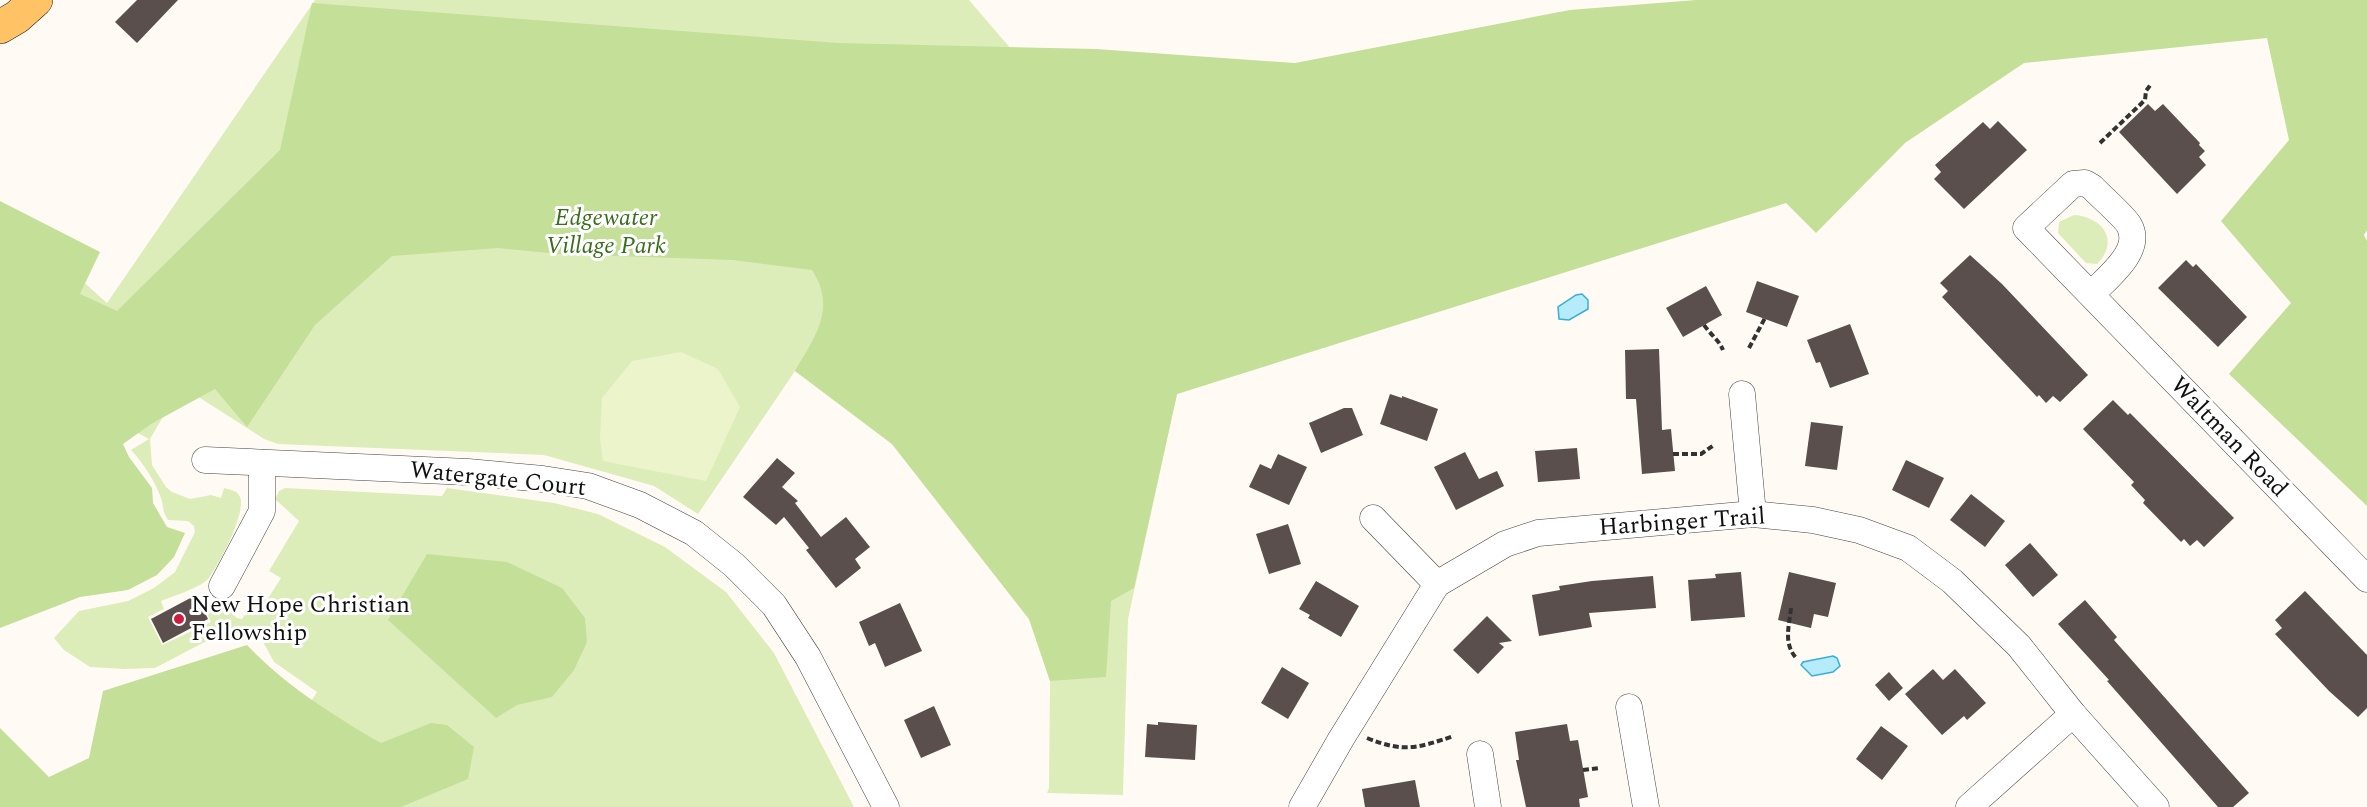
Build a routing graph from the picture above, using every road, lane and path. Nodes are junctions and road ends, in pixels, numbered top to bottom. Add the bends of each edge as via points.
1 (36, 0) edge
2 (0, 27) edge
3 (2151, 84) dead end
4 (2100, 143) dead end
5 (2091, 295) dead end
6 (1765, 318) dead end
7 (1704, 325) dead end
8 (1749, 348) dead end
9 (1723, 350) dead end
10 (1742, 394) dead end
11 (1714, 445) dead end
12 (1673, 454) dead end
13 (205, 460) dead end
14 (262, 463) junction
15 (1753, 514) junction
16 (1373, 518) dead end
17 (2367, 579) edge
18 (1437, 584) junction
19 (222, 586) dead end
20 (1791, 609) dead end
21 (1797, 659) dead end
22 (1629, 707) dead end
23 (2073, 714) junction
24 (1349, 726) junction
25 (1454, 736) dead end
26 (1480, 753) dead end
27 (1600, 768) dead end
28 (1583, 770) dead end
29 (886, 807) edge
30 (1302, 807) edge
31 (1488, 807) edge
32 (1646, 807) edge
33 (1968, 807) edge
34 (2156, 807) edge

1 - 2 main road
3 - 4 path via 2145,100
5 - 17 street, Waltman Road
6 - 8 path
7 - 9 path
10 - 15 street
11 - 12 path via 1701,454
13 - 14 street, Watergate Court
14 - 19 street via 262,511
14 - 29 street, Watergate Court via 468,472 588,486 640,505 694,533 774,605 808,657
15 - 18 street, Harbinger Trail via 1539,533 1505,544
15 - 23 street, Harbinger Trail via 1813,520 1859,530 1908,549 1952,581 2012,639
16 - 18 street
18 - 24 street, Harbinger Trail
20 - 21 path via 1789,647
22 - 32 street
23 - 33 street
23 - 34 street, Harbinger Trail
24 - 25 path via 1377,742 1404,749
24 - 30 street, Harbinger Trail
26 - 31 street
27 - 28 path

